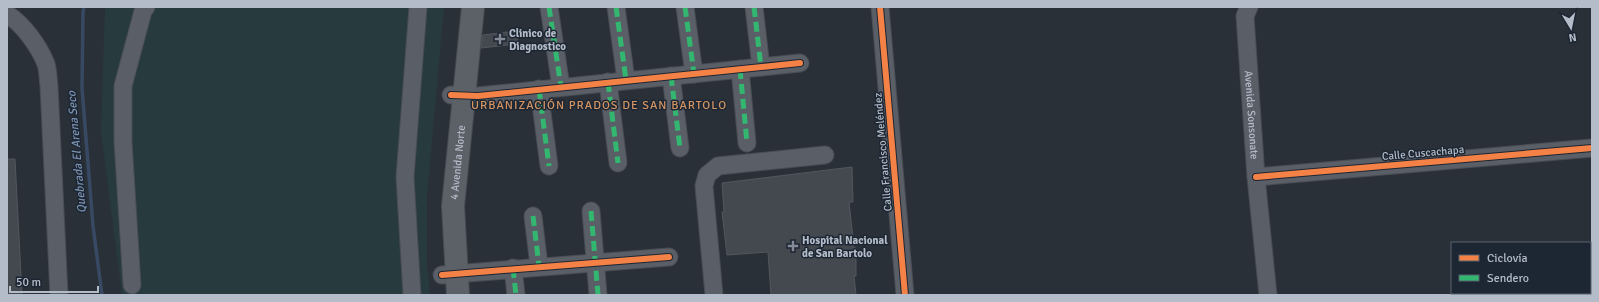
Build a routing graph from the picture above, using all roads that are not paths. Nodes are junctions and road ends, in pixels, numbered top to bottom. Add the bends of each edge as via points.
1 (146, 7) edge
2 (418, 7) edge
3 (459, 7) edge
4 (473, 7) edge
5 (549, 7) edge
6 (616, 7) edge
7 (685, 7) edge
8 (754, 7) edge
9 (880, 7) edge
10 (1249, 7) edge
11 (7, 14) edge
12 (800, 63) dead end
13 (761, 67) junction
14 (740, 69) junction
15 (694, 74) junction
16 (671, 76) junction
17 (626, 80) junction
18 (608, 82) junction
19 (560, 87) junction
20 (539, 89) junction
21 (458, 96) junction
22 (747, 143) dead end
23 (680, 148) dead end
24 (1592, 148) edge
25 (824, 155) dead end
26 (618, 163) dead end
27 (548, 166) dead end
28 (1256, 177) junction
29 (590, 211) dead end
30 (533, 216) dead end
31 (669, 257) dead end
32 (596, 262) junction
33 (540, 266) junction
34 (513, 268) junction
35 (447, 281) edge
36 (132, 285) dead end
37 (59, 295) edge
38 (412, 295) edge
39 (458, 295) edge
40 (516, 295) edge
41 (598, 295) edge
42 (714, 295) edge
43 (905, 295) edge
44 (1268, 295) edge

1 - 36 street via 123,86 122,141
2 - 38 street via 405,177
3 - 21 main road, 4 Avenida Norte
4 - 21 main road, 4 Avenida Norte
5 - 19 street
6 - 17 street
7 - 15 street
8 - 13 street
9 - 43 street, Calle Francisco Meléndez
10 - 28 street, Avenida Sonsonate via 1245,16
11 - 37 street via 20,25 46,64
12 - 13 street
13 - 14 street
14 - 15 street
14 - 22 street
15 - 16 street
16 - 17 street
16 - 23 street
17 - 18 street
18 - 19 street
18 - 26 street
19 - 20 street
20 - 21 street
20 - 27 street
21 - 35 main road, 4 Avenida Norte
24 - 28 street, Calle Cuscachapa
25 - 42 street via 718,166 707,175 704,186
28 - 44 street, Avenida Sonsonate
29 - 32 street
30 - 33 street
31 - 32 street
32 - 33 street
32 - 41 street
33 - 34 street
34 - 35 street
34 - 40 street
35 - 39 main road, 4 Avenida Norte

